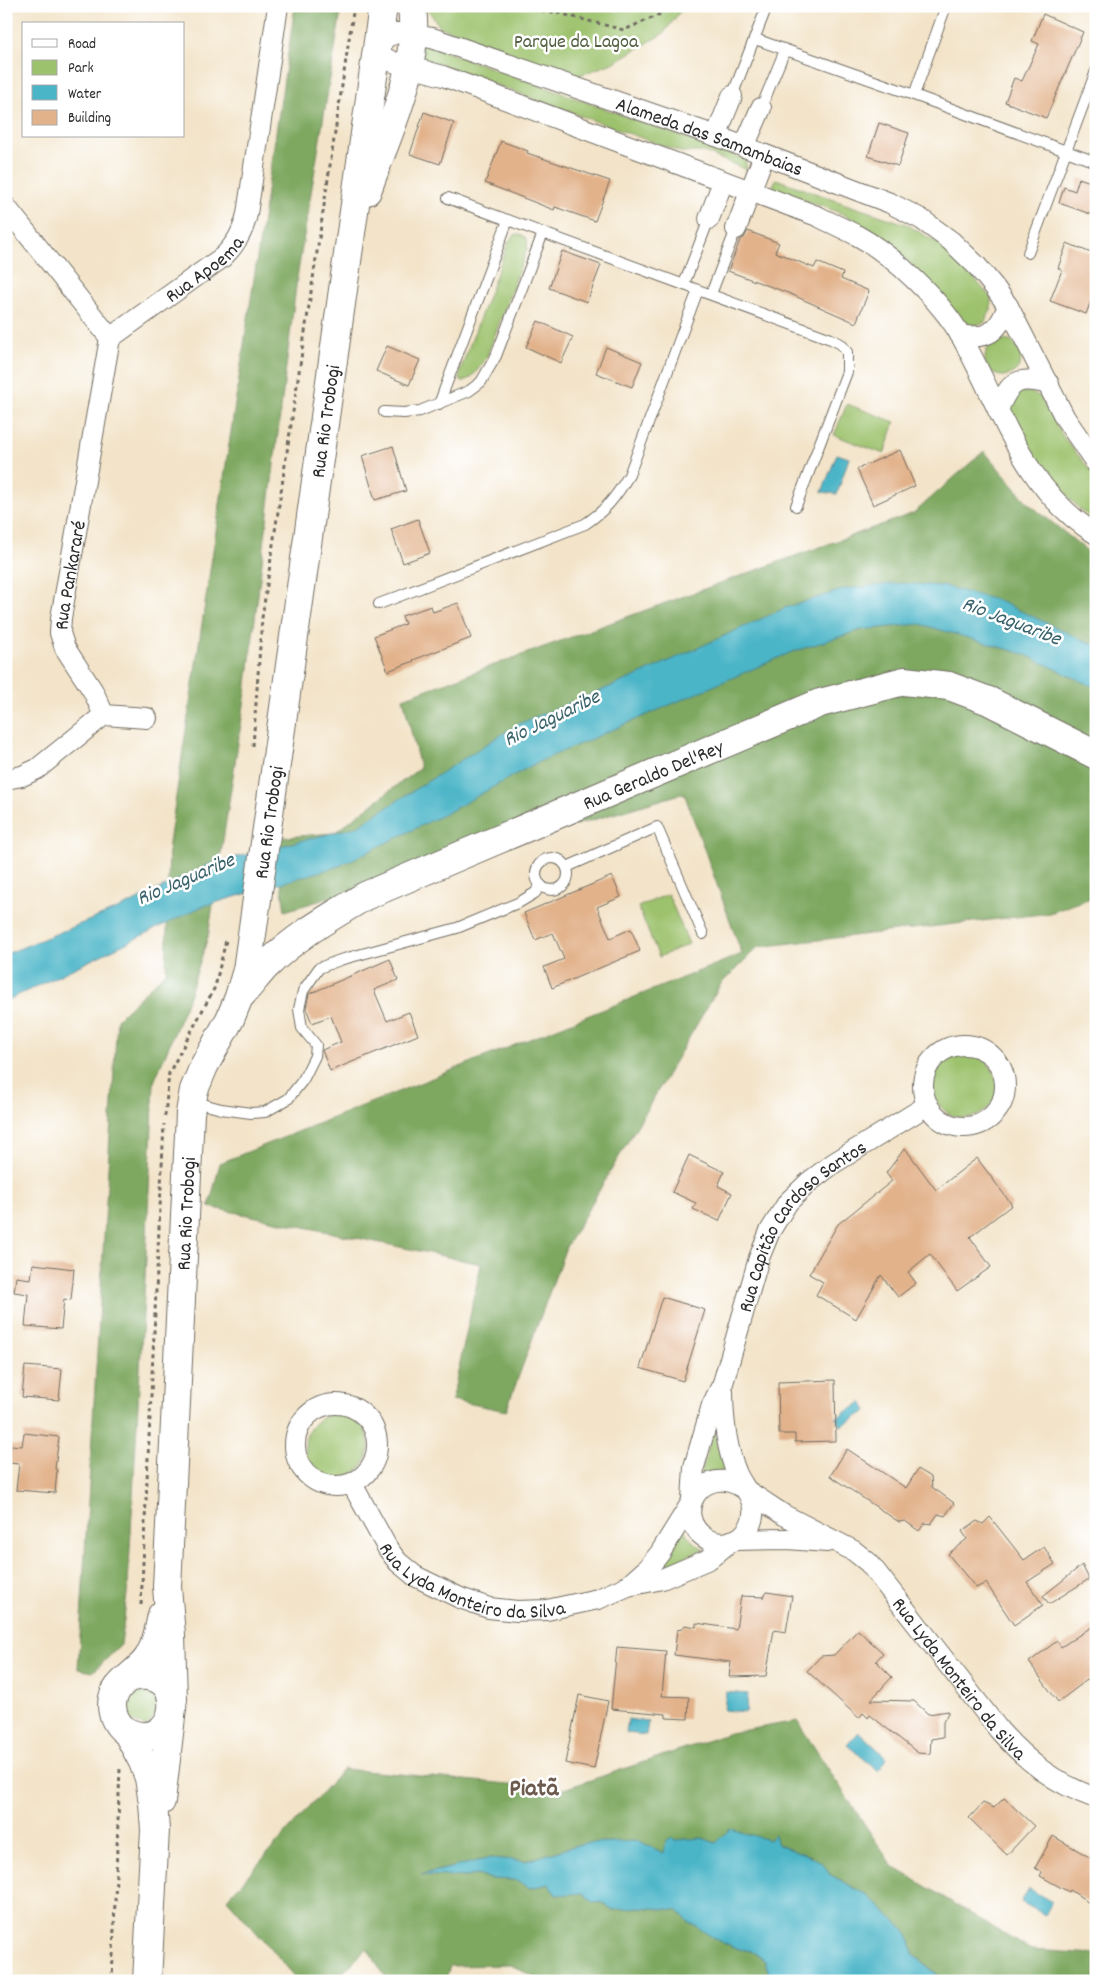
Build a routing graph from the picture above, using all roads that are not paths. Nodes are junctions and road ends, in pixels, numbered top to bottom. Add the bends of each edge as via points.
1 (278, 6) edge
2 (383, 6) edge
3 (412, 6) edge
4 (767, 6) edge
5 (946, 6) edge
6 (414, 34) junction
7 (755, 39) junction
8 (377, 45) junction
9 (785, 50) junction
10 (409, 66) junction
11 (1096, 71) edge
12 (914, 95) junction
13 (732, 96) joint
14 (761, 108) joint
15 (716, 136) junction
16 (744, 147) junction
17 (1066, 151) junction
18 (764, 155) junction
19 (1096, 162) edge
20 (723, 181) junction
21 (750, 192) junction
22 (448, 198) dead end
23 (6, 207) edge
24 (709, 219) joint
25 (508, 220) junction
26 (736, 229) joint
27 (543, 233) junction
28 (348, 244) junction
29 (1028, 253) dead end
30 (684, 284) junction
31 (698, 290) junction
32 (711, 294) junction
33 (1008, 306) junction
34 (960, 334) junction
35 (110, 338) junction
36 (1049, 384) junction
37 (439, 404) junction
38 (998, 410) junction
39 (384, 412) dead end
40 (1096, 463) edge
41 (796, 506) dead end
42 (1096, 534) edge
43 (379, 604) dead end
44 (104, 715) junction
45 (147, 718) dead end
46 (1096, 755) edge
47 (6, 779) edge
48 (566, 867) junction
49 (541, 885) junction
50 (703, 934) dead end
51 (239, 997) junction
52 (192, 1101) junction
53 (928, 1104) junction
54 (723, 1383) junction
55 (352, 1484) junction
56 (744, 1489) junction
57 (692, 1502) junction
58 (733, 1541) junction
59 (836, 1543) junction
60 (628, 1586) junction
61 (167, 1587) junction
62 (132, 1677) junction
63 (172, 1708) junction
64 (127, 1732) junction
65 (1096, 1798) edge
66 (155, 1830) junction
67 (147, 1981) edge

1 - 35 street, Rua Apoema via 243,230 224,257
2 - 8 main road, Rua Rio Trobogi
3 - 6 main road
4 - 7 lane
5 - 12 lane
6 - 8 street, Alameda das Samambaias via 397,33
6 - 10 main road
6 - 15 street, Alameda das Samambaias
7 - 9 lane
7 - 13 lane
8 - 10 street, Alameda das Samambaias via 387,59
8 - 28 main road, Rua Rio Trobogi
9 - 12 lane
9 - 14 lane
10 - 20 street, Alameda das Samambaias
10 - 28 main road via 404,91
11 - 17 lane
12 - 17 lane
13 - 15 street
14 - 16 street
15 - 16 street, Alameda das Samambaias
16 - 18 street, Alameda das Samambaias
17 - 19 lane
17 - 29 lane
18 - 21 street
18 - 33 street, Alameda das Samambaias via 890,203 921,219 977,266
20 - 21 street, Alameda das Samambaias
20 - 24 street, Alameda das Samambaias
21 - 26 street
21 - 34 street, Alameda das Samambaias via 817,216 859,236 912,278
22 - 25 lane
23 - 35 street
24 - 30 lane
25 - 27 lane
25 - 37 lane
26 - 32 lane
27 - 30 lane
27 - 37 lane via 490,369 469,391
28 - 51 main road, Rua Rio Trobogi via 256,914
30 - 31 lane
31 - 32 lane
31 - 43 lane via 629,476 603,512 585,524
32 - 41 lane via 831,338 847,352 847,372
33 - 34 street via 1004,319 985,336
33 - 36 street, Alameda das Samambaias
34 - 38 street, Alameda das Samambaias
35 - 44 street, Rua Pankararé via 60,633 64,648 93,691
36 - 38 street via 1025,379 1017,382 1006,392
36 - 40 street, Alameda das Samambaias via 1065,418
37 - 39 lane via 412,412
38 - 42 street, Alameda das Samambaias via 1027,466 1071,514
44 - 45 street
44 - 47 street via 36,769
46 - 51 main road, Rua Geraldo Del'Rey via 989,701 949,686 904,681 820,703 365,896 293,943 266,966
48 - 49 lane via 567,880 558,888 546,889
48 - 49 lane via 558,859 540,862 536,874
48 - 50 lane via 657,826
49 - 52 lane via 520,902 457,928 319,968 303,991 298,1009 302,1028 316,1045 316,1056 288,1099 265,1112 251,1113
51 - 52 main road, Rua Rio Trobogi via 204,1066
52 - 61 main road, Rua Rio Trobogi
53 - 53 street via 936,1116 947,1123 960,1127 974,1126 986,1121 1003,1100 1004,1073 988,1051 962,1044 949,1047 928,1065 924,1078
53 - 54 street, Rua Capitão Cardoso Santos via 834,1163 788,1202 770,1230 759,1258
54 - 56 street, Rua Capitão Cardoso Santos via 724,1428
54 - 57 street, Rua Capitão Cardoso Santos via 712,1405 694,1467
55 - 55 street via 366,1475 375,1461 378,1445 374,1429 365,1415 352,1407 335,1404 320,1407 306,1416 297,1430 294,1446 297,1462 307,1476 320,1484 336,1487
55 - 60 street, Rua Lyda Monteiro da Silva via 398,1562 415,1576 460,1598 489,1608 547,1610 598,1600
56 - 57 street via 730,1481 714,1480 697,1491
56 - 58 street via 751,1499 753,1518 743,1535
56 - 59 street, Rua Lyda Monteiro da Silva
57 - 58 street via 690,1514 700,1534 720,1543
57 - 60 street, Rua Lyda Monteiro da Silva via 660,1553
58 - 59 street, Rua Lyda Monteiro da Silva via 787,1539
58 - 60 street, Rua Lyda Monteiro da Silva via 709,1559 662,1578
59 - 65 street, Rua Lyda Monteiro da Silva via 869,1563 1018,1752 1068,1786
61 - 62 main road, Rua Rio Trobogi via 154,1648
61 - 63 main road, Rua Rio Trobogi
62 - 63 main road via 152,1676 162,1681 169,1689
62 - 64 main road via 122,1683 112,1702 116,1720
63 - 64 main road via 164,1728 152,1735 139,1736
63 - 66 main road, Rua Rio Trobogi
64 - 66 main road, Rua Rio Trobogi via 149,1778
66 - 67 main road, Rua Rio Trobogi

